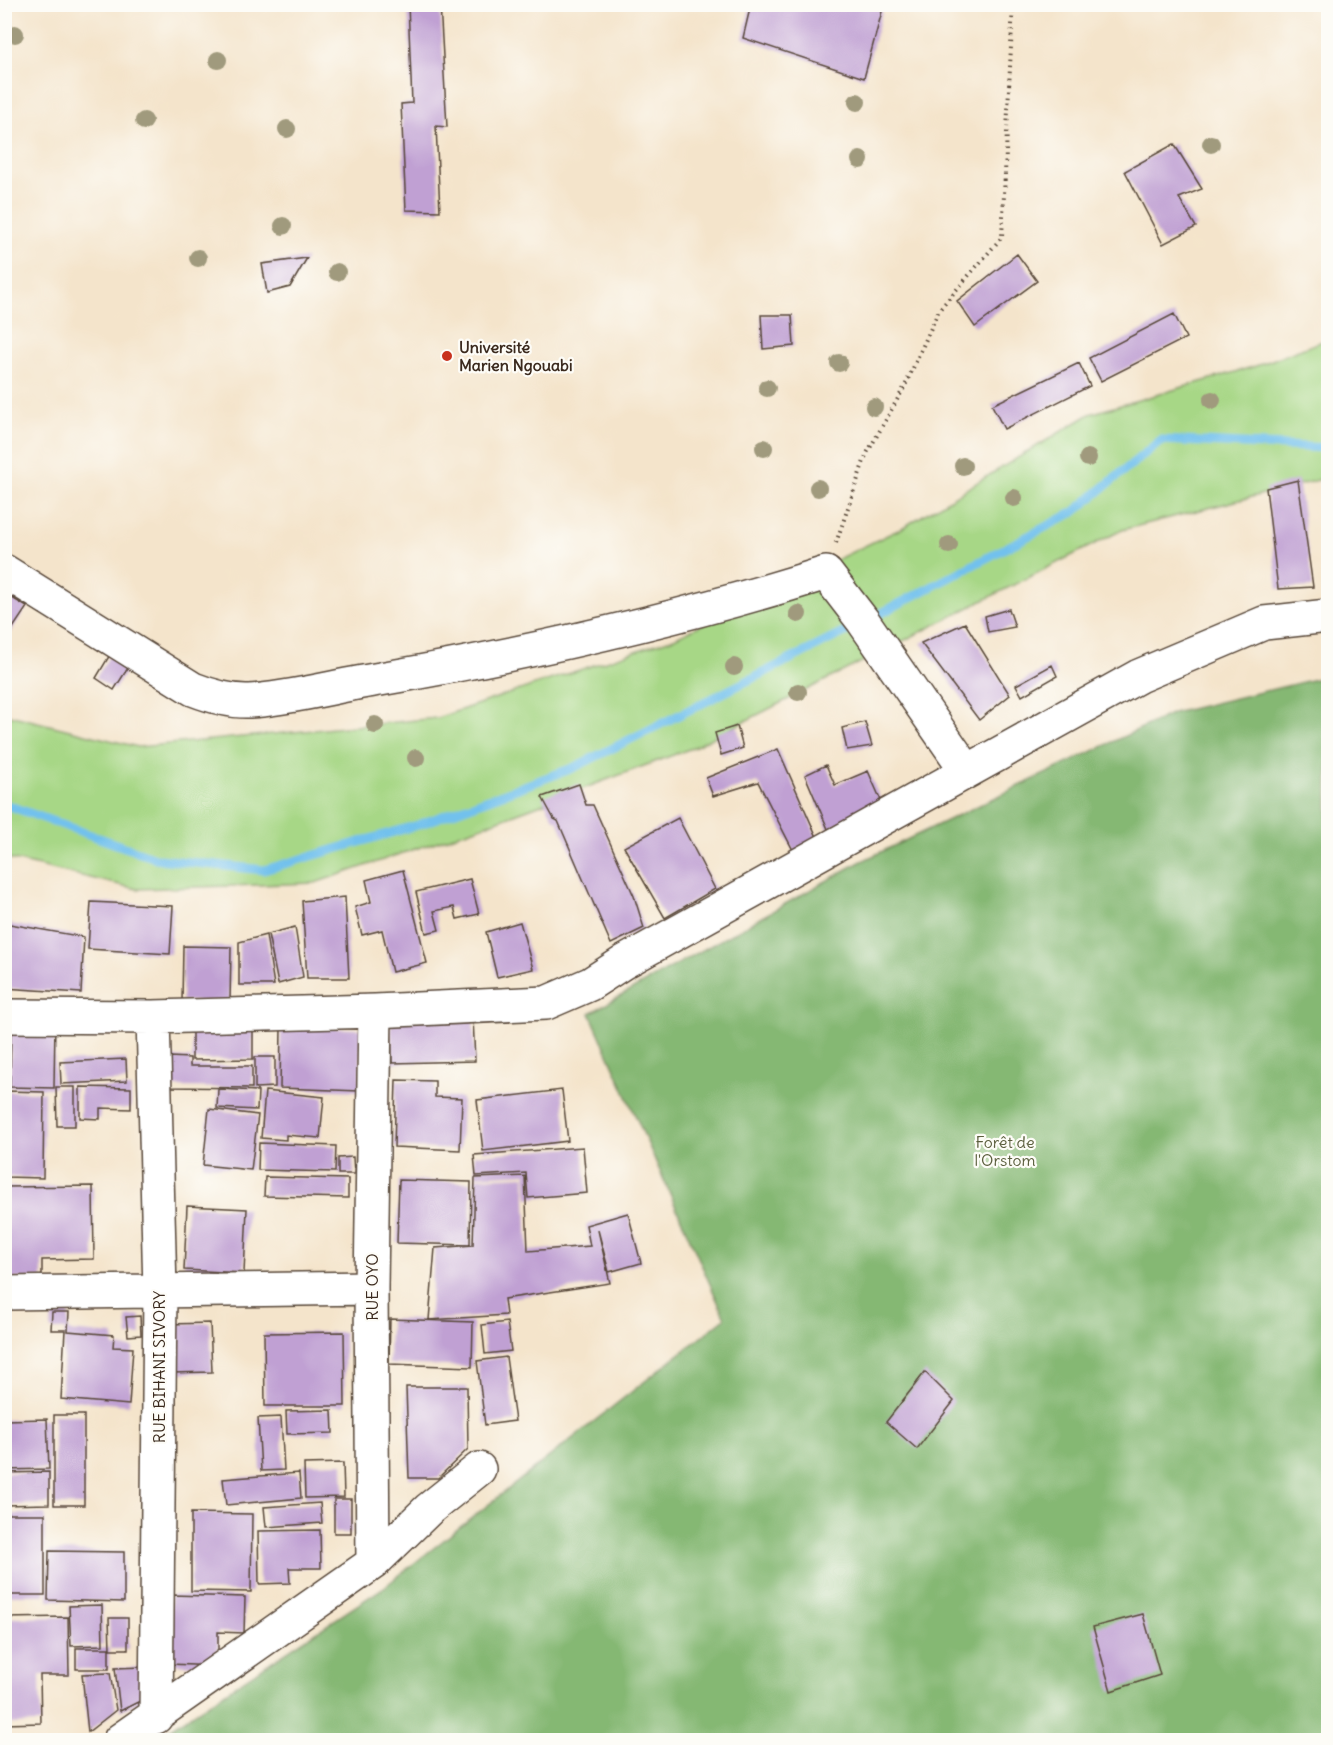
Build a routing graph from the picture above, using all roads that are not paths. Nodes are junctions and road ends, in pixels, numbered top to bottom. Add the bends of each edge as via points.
1 (4, 571) edge
2 (1329, 616) edge
3 (967, 771) junction
4 (375, 1011) junction
5 (4, 1016) edge
6 (153, 1017) junction
7 (371, 1288) junction
8 (160, 1291) junction
9 (4, 1293) edge
10 (479, 1469) dead end
11 (373, 1563) junction
12 (156, 1717) junction
13 (120, 1740) edge

1 - 3 street via 193,689 216,698 250,701 427,670 602,632 826,573
2 - 3 street via 1264,623 1149,671
3 - 4 street via 590,984 546,1003
4 - 6 street
4 - 7 street, RUE OYO
5 - 6 street
6 - 8 street, RUE BIHANI SIVORY
7 - 8 street
7 - 11 street, RUE OYO
8 - 9 street
8 - 12 street, RUE BIHANI SIVORY
10 - 11 street via 429,1509
11 - 12 street
12 - 13 street

